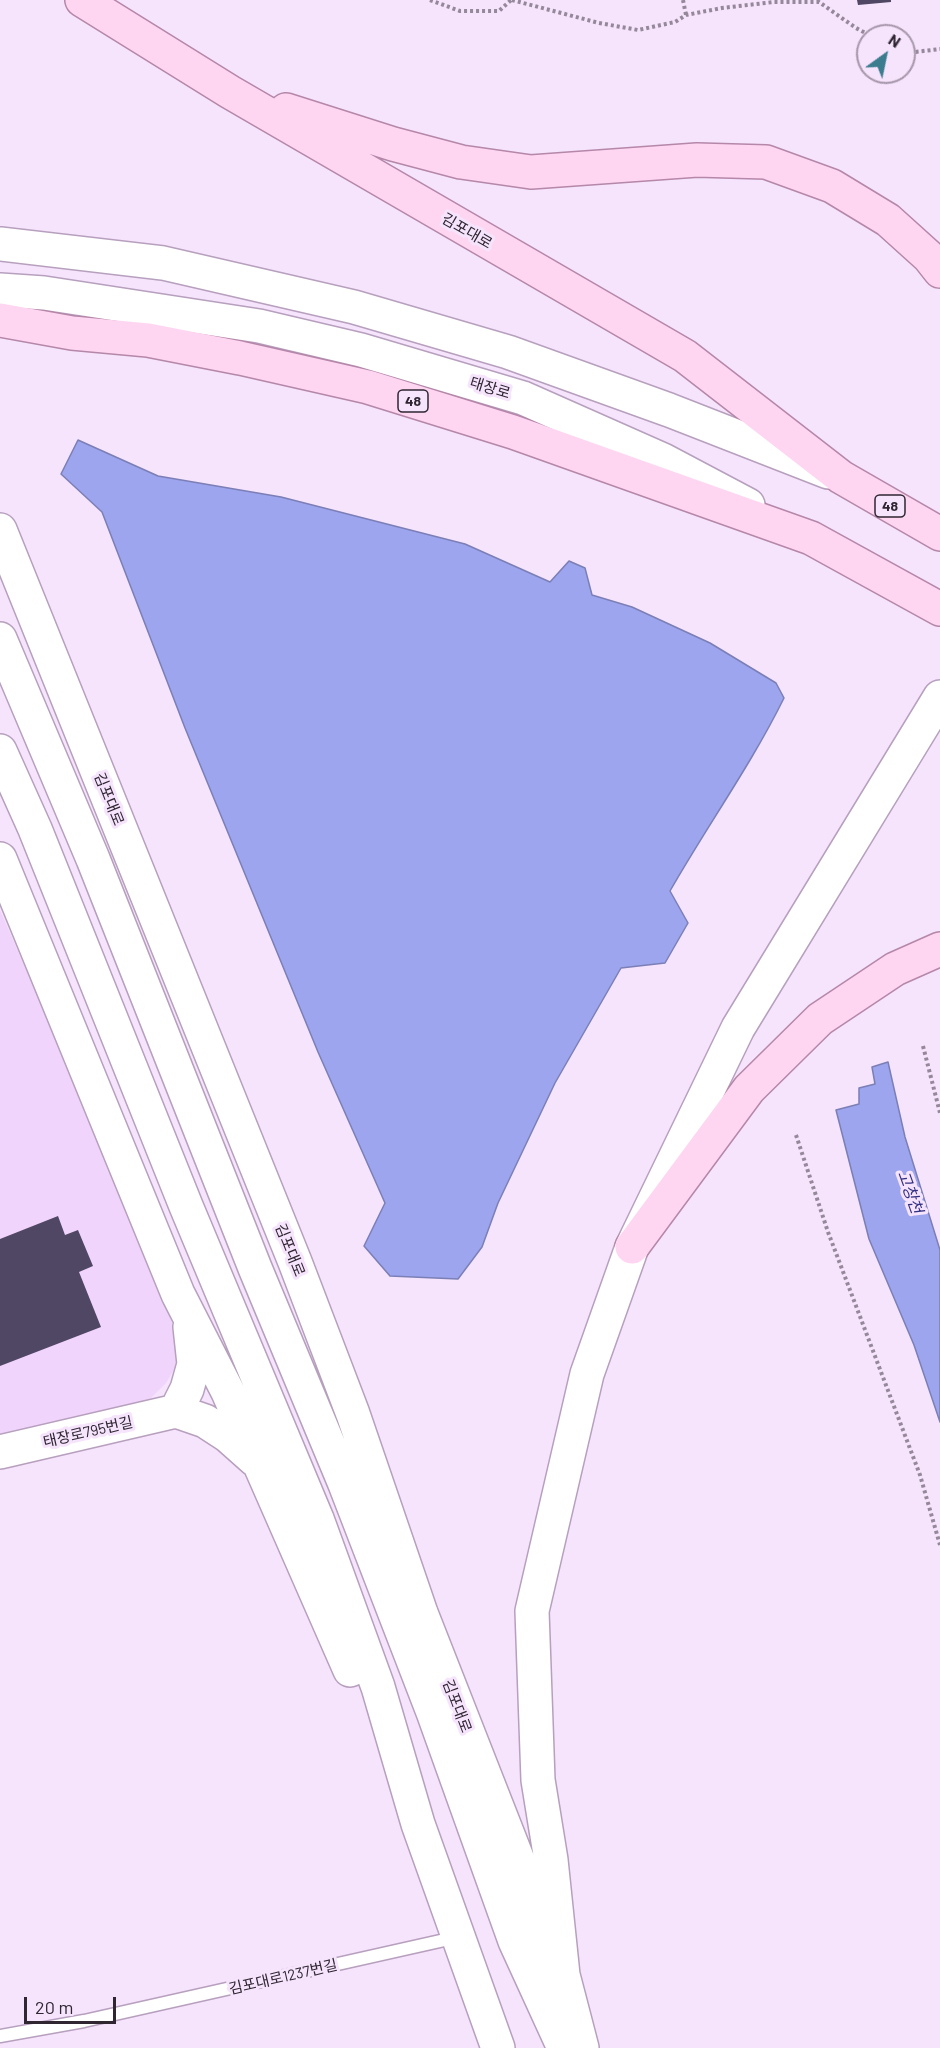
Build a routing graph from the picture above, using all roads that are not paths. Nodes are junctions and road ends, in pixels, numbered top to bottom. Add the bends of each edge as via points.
1 (82, 0) edge
2 (230, 92) junction
3 (0, 244) edge
4 (940, 271) edge
5 (0, 290) edge
6 (0, 320) edge
7 (841, 477) junction
8 (0, 530) edge
9 (940, 534) edge
10 (811, 538) junction
11 (940, 609) edge
12 (0, 639) edge
13 (940, 697) edge
14 (0, 751) edge
15 (0, 859) edge
16 (940, 949) edge
17 (632, 1247) junction
18 (188, 1314) junction
19 (176, 1411) junction
20 (0, 1452) edge
21 (258, 1462) junction
22 (418, 1824) junction
23 (459, 1937) junction
24 (563, 1975) junction
25 (0, 2036) edge
26 (498, 2048) edge
27 (564, 2048) edge
28 (582, 2048) edge

1 - 2 main road, 김포대로 / 48
2 - 4 main road via 393,144 461,162 531,172 697,160 766,162 832,186 888,220
2 - 7 main road, 김포대로 / 48 via 685,356
3 - 7 main road via 163,262 365,310 508,352
5 - 10 main road, 태장로 via 44,293 258,326 361,350 523,398 663,460
6 - 10 main road, 48 via 72,333 148,340 368,387 513,432
7 - 9 main road, 48
8 - 24 main road, 김포대로 via 295,1262 353,1414 421,1613
10 - 11 main road, 태장로 / 48
12 - 27 main road, 김포대로 via 345,1484 515,1941
13 - 17 main road via 738,1028
14 - 22 main road via 317,1519 378,1687
15 - 18 main road
16 - 17 main road via 895,969 820,1019 749,1089
17 - 24 main road via 587,1374 532,1611 538,1780
18 - 19 main road via 194,1364
18 - 21 main road
19 - 20 main road, 태장로795번길
19 - 21 main road via 205,1421
21 - 22 main road
22 - 23 main road
23 - 25 lane, 김포대로1237번길 via 84,2021
23 - 26 main road
24 - 28 main road

